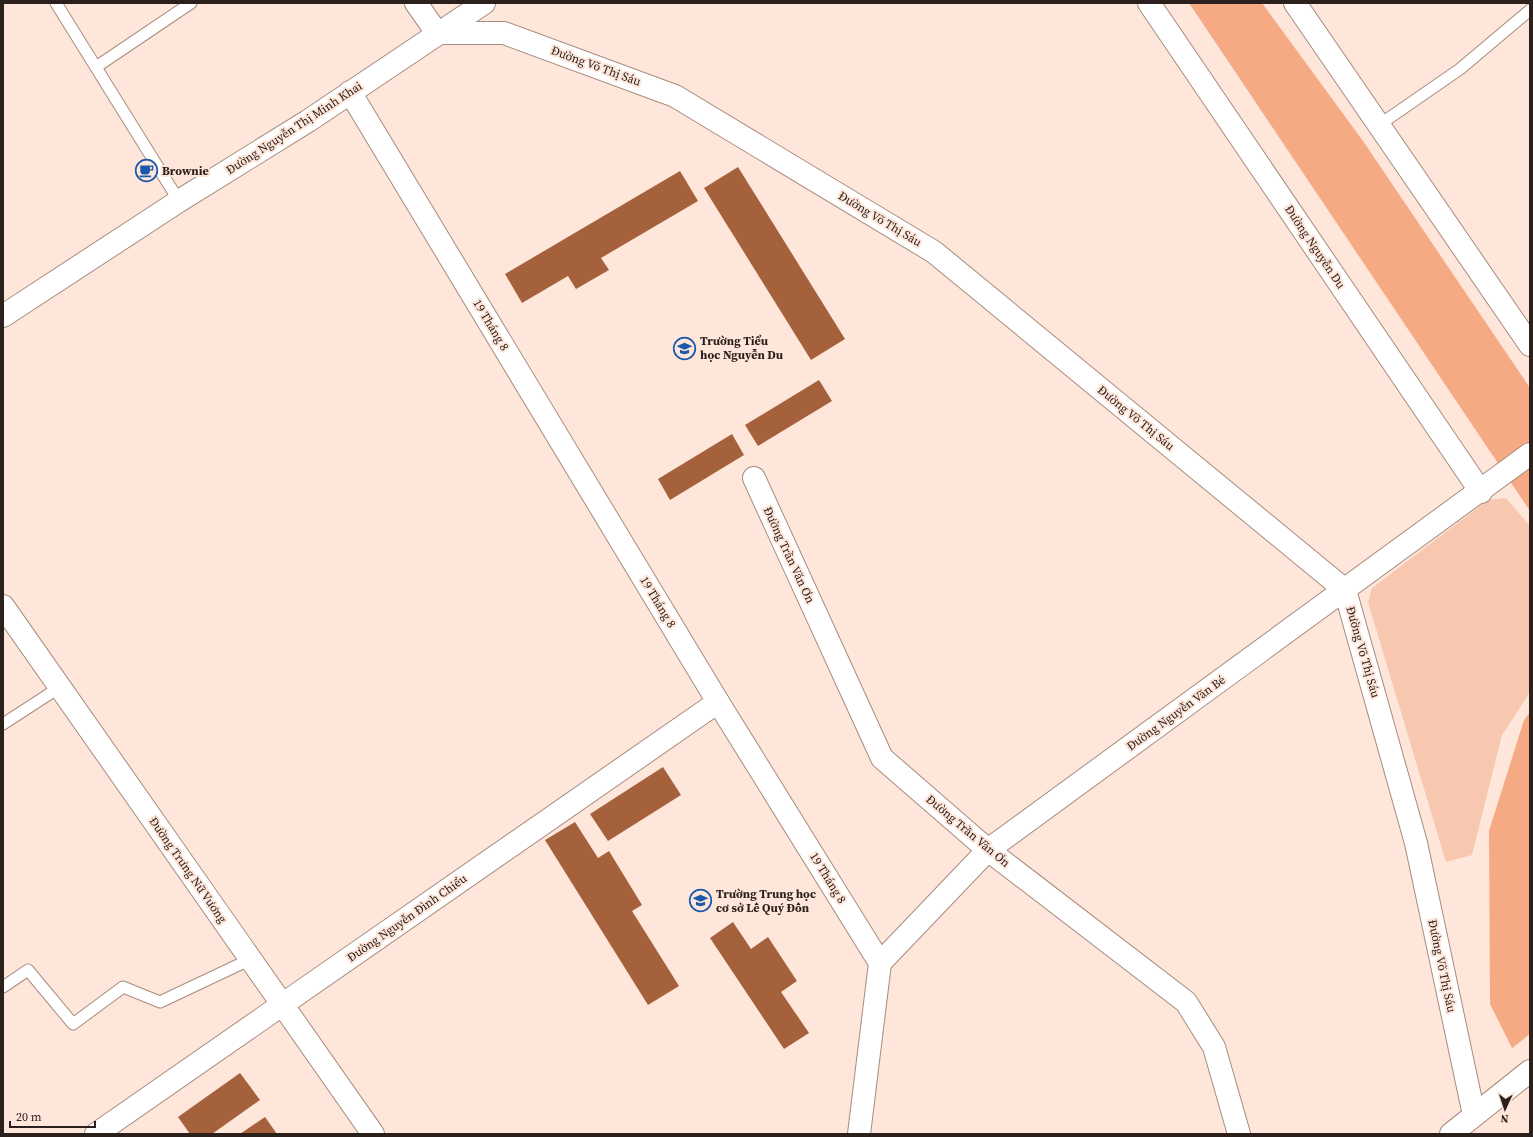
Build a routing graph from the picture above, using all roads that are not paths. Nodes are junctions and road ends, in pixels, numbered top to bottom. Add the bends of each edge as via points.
1 (56, 3) edge
2 (191, 3) edge
3 (416, 3) edge
4 (484, 3) edge
5 (1148, 3) edge
6 (1295, 3) edge
7 (1530, 10) edge
8 (437, 33) junction
9 (96, 67) junction
10 (350, 92) junction
11 (1379, 125) junction
12 (179, 201) junction
13 (3, 316) edge
14 (1530, 345) edge
15 (1530, 454) edge
16 (754, 478) dead end
17 (1485, 488) junction
18 (1345, 590) junction
19 (3, 606) edge
20 (60, 687) junction
21 (718, 702) junction
22 (3, 724) edge
23 (988, 850) junction
24 (251, 959) junction
25 (880, 963) junction
26 (3, 987) edge
27 (282, 1004) junction
28 (1530, 1071) edge
29 (1474, 1115) junction
30 (96, 1134) edge
31 (373, 1134) edge
32 (858, 1134) edge
33 (1239, 1134) edge
34 (1450, 1134) edge

1 - 9 lane
2 - 9 lane
3 - 8 street
4 - 8 street, Đường Nguyễn Thị Minh Khai
5 - 17 street, Đường Nguyễn Du
6 - 11 street
7 - 11 lane via 1460,69
8 - 10 street, Đường Nguyễn Thị Minh Khai
8 - 18 street, Đường Võ Thị Sáu via 504,33 676,96 934,252
9 - 12 lane
10 - 12 street, Đường Nguyễn Thị Minh Khai
10 - 21 street, 19 Tháng 8
11 - 14 street
12 - 13 street, Đường Nguyễn Thị Minh Khai
15 - 17 street, Đường Nguyễn Văn Bé
16 - 23 street, Đường Trần Văn Ơn via 882,758
17 - 18 street, Đường Nguyễn Văn Bé
18 - 23 street, Đường Nguyễn Văn Bé
18 - 29 street, Đường Võ Thị Sáu via 1416,843
19 - 20 street, Đường Trưng Nữ Vương
20 - 22 lane
20 - 24 street, Đường Trưng Nữ Vương
21 - 25 street, 19 Tháng 8
21 - 27 street, Đường Nguyễn Đình Chiểu
23 - 25 street, Đường Nguyễn Văn Bé
23 - 33 street, Đường Trần Văn Ơn via 1186,1002 1214,1047
24 - 26 lane via 160,1002 124,987 73,1024 28,970
24 - 27 street, Đường Trưng Nữ Vương
25 - 32 street
27 - 30 street, Đường Nguyễn Đình Chiểu
27 - 31 street, Đường Trưng Nữ Vương
28 - 29 street
29 - 34 street

